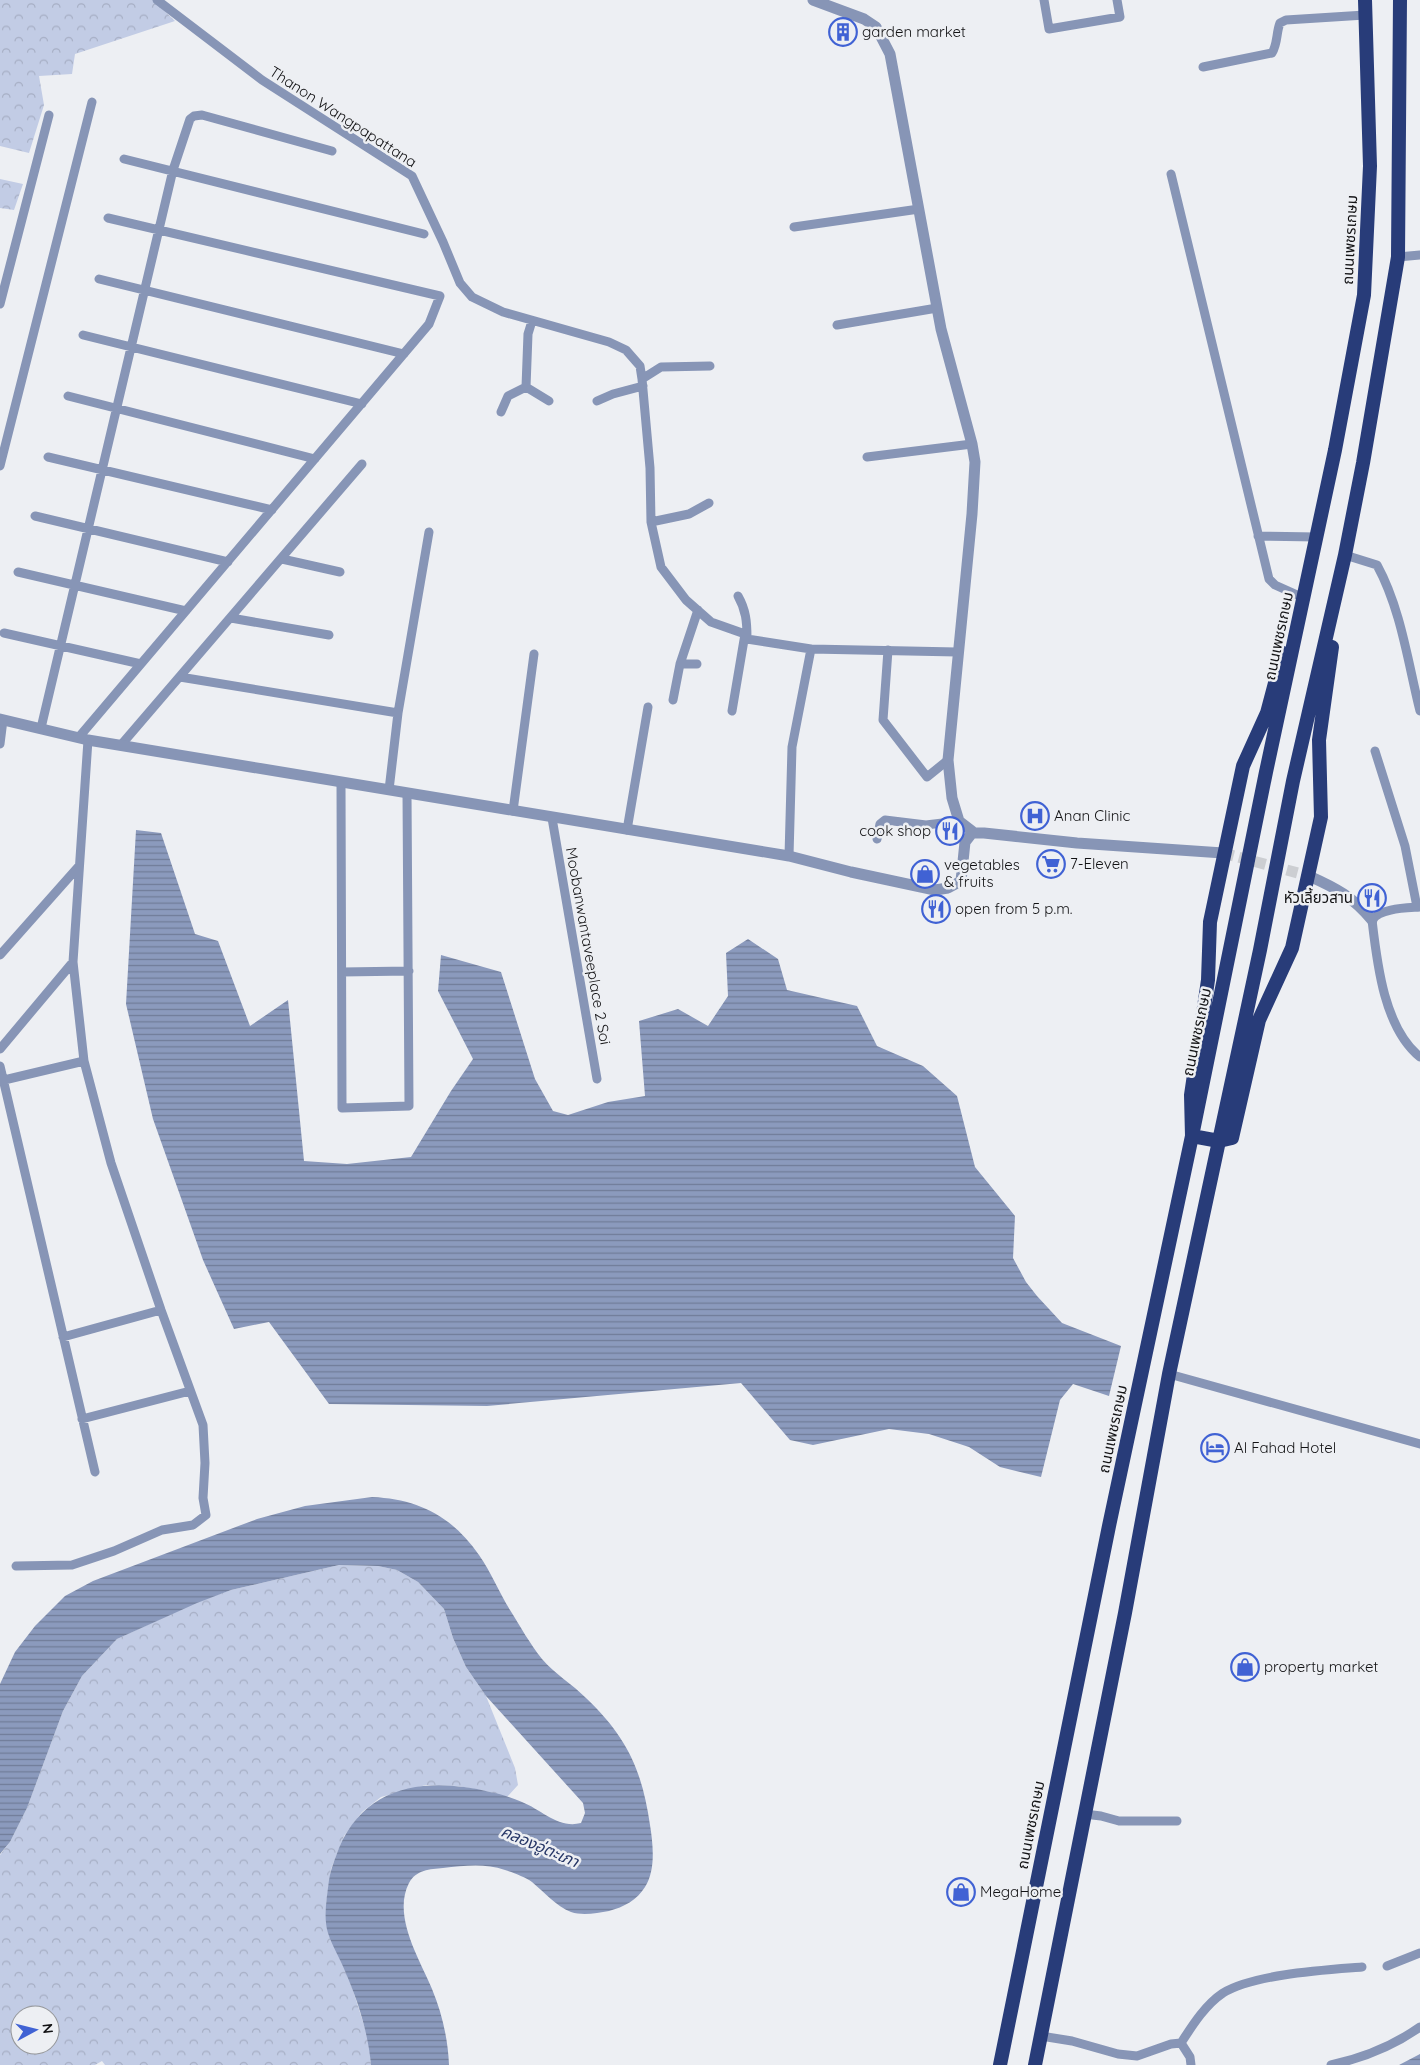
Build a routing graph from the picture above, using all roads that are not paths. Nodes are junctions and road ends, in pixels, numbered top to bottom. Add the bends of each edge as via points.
1 (157, 0) edge
2 (813, 0) edge
3 (1044, 0) edge
4 (1117, 0) edge
5 (1365, 0) edge
6 (1400, 0) edge
7 (1365, 15) junction
8 (1203, 67) dead end
9 (92, 102) dead end
10 (49, 115) dead end
11 (332, 151) dead end
12 (124, 159) dead end
13 (174, 170) junction
14 (1171, 174) dead end
15 (919, 209) junction
16 (108, 218) dead end
17 (794, 227) dead end
18 (159, 230) junction
19 (424, 234) dead end
20 (1420, 255) edge
21 (1398, 257) junction
22 (99, 279) dead end
23 (145, 289) junction
24 (0, 304) edge
25 (937, 308) junction
26 (532, 320) junction
27 (837, 325) dead end
28 (83, 335) dead end
29 (131, 346) junction
30 (404, 354) junction
31 (710, 366) dead end
32 (642, 383) junction
33 (526, 387) junction
34 (68, 396) dead end
35 (550, 401) dead end
36 (597, 401) dead end
37 (362, 404) junction
38 (116, 409) junction
39 (501, 412) dead end
40 (972, 444) junction
41 (48, 456) dead end
42 (867, 457) dead end
43 (315, 459) junction
44 (362, 464) dead end
45 (0, 466) edge
46 (102, 468) junction
47 (709, 503) dead end
48 (272, 510) junction
49 (35, 516) dead end
50 (651, 522) junction
51 (87, 529) junction
52 (429, 532) dead end
53 (1258, 536) junction
54 (1317, 537) junction
55 (1344, 555) junction
56 (282, 559) junction
57 (228, 562) junction
58 (18, 572) dead end
59 (340, 572) dead end
60 (74, 584) junction
61 (738, 596) dead end
62 (1304, 598) junction
63 (698, 610) junction
64 (186, 611) junction
65 (231, 618) junction
66 (1330, 622) junction
67 (4, 633) dead end
68 (329, 635) dead end
69 (746, 636) junction
70 (1294, 641) junction
71 (59, 646) junction
72 (811, 650) junction
73 (888, 650) junction
74 (958, 652) junction
75 (534, 654) dead end
76 (141, 664) junction
77 (680, 664) junction
78 (697, 664) dead end
79 (180, 677) junction
80 (672, 700) dead end
81 (648, 707) dead end
82 (732, 710) dead end
83 (1420, 711) edge
84 (398, 713) junction
85 (2, 719) edge
86 (41, 728) junction
87 (83, 738) junction
88 (0, 744) edge
89 (122, 745) junction
90 (1375, 751) dead end
91 (948, 760) junction
92 (341, 782) junction
93 (389, 790) junction
94 (407, 793) junction
95 (513, 811) junction
96 (552, 818) junction
97 (959, 821) junction
98 (627, 830) junction
99 (972, 831) dead end
100 (877, 839) dead end
101 (1223, 853) junction
102 (788, 856) junction
103 (79, 866) junction
104 (1309, 876) junction
105 (1418, 907) edge
106 (1372, 920) junction
107 (0, 955) edge
108 (73, 962) junction
109 (409, 971) junction
110 (342, 972) junction
111 (0, 1049) edge
112 (1420, 1057) edge
113 (84, 1061) junction
114 (0, 1066) edge
115 (597, 1079) dead end
116 (2, 1081) edge
117 (1192, 1136) junction
118 (1219, 1141) junction
119 (161, 1310) junction
120 (63, 1337) junction
121 (1169, 1374) junction
122 (190, 1391) junction
123 (82, 1419) junction
124 (1420, 1444) edge
125 (95, 1472) dead end
126 (16, 1566) dead end
127 (1084, 1814) junction
128 (1177, 1821) dead end
129 (1420, 1953) edge
130 (1387, 1966) dead end
131 (1362, 1967) dead end
132 (1420, 2027) edge
133 (1041, 2036) junction
134 (1181, 2043) junction
135 (1000, 2065) edge
136 (1034, 2065) edge
137 (1191, 2065) edge
138 (1331, 2065) edge

1 - 26 street, Thanon Wangpapattana via 262,80 412,176 460,283 472,297 504,312
2 - 15 street via 864,18 882,36 890,54
3 - 4 street via 1049,29 1120,17
5 - 7 highway, ถนนเพชรเกษม
6 - 21 highway
7 - 8 street via 1286,20 1278,27 1272,53
7 - 54 highway, ถนนเพชรเกษม via 1370,166 1364,296
9 - 45 street
10 - 24 street
11 - 13 street via 197,114 190,119
12 - 13 street
13 - 18 street
13 - 19 street
14 - 53 street
15 - 17 street
15 - 25 street
16 - 18 street
18 - 23 street
18 - 30 street via 440,296 430,324
20 - 21 street
21 - 55 highway
22 - 23 street
23 - 29 street
23 - 30 street
25 - 27 street
25 - 40 street
26 - 32 street, Thanon Wangpapattana via 626,350 640,366
26 - 33 street via 528,334
28 - 29 street
29 - 37 street
29 - 38 street
30 - 37 street
31 - 32 street via 661,367
32 - 36 street
32 - 50 street, Thanon Wangpapattana
33 - 35 street
33 - 39 street via 508,396
34 - 38 street
37 - 43 street
38 - 43 street
38 - 46 street
40 - 42 street
40 - 74 street via 975,462 972,514
41 - 46 street
43 - 48 street
44 - 56 street
46 - 48 street
46 - 51 street
47 - 50 street via 689,514
48 - 57 street
49 - 51 street
50 - 63 street, Thanon Wangpapattana via 661,567 686,600
51 - 57 street
51 - 60 street
52 - 84 street
53 - 54 street
53 - 62 street via 1269,579
54 - 62 highway, ถนนเพชรเกษม
55 - 66 highway
55 - 83 street via 1377,565 1385,580
56 - 59 street
56 - 65 street
57 - 64 street
58 - 60 street
60 - 64 street
60 - 71 street
61 - 69 street via 747,622
62 - 70 highway, ถนนเพชรเกษม
63 - 69 street, Thanon Wangpapattana via 711,622
63 - 77 street
64 - 76 street
65 - 68 street
65 - 79 street
66 - 104 highway via 1333,637 1320,740 1321,817
66 - 118 highway via 1293,781
67 - 71 street
69 - 72 street, Thanon Wangpapattana
69 - 82 street
70 - 101 highway via 1283,652 1267,713 1243,766
70 - 117 highway, ถนนเพชรเกษม
71 - 76 street
71 - 86 street
72 - 73 street, Thanon Wangpapattana
72 - 102 street via 792,748
73 - 74 street, Thanon Wangpapattana
73 - 91 street via 883,720 927,777
74 - 91 street
75 - 95 street
76 - 87 street
77 - 78 street
77 - 80 street
79 - 84 street
79 - 89 street
81 - 98 street
84 - 93 street
85 - 86 street
85 - 88 street
86 - 87 street
87 - 89 street
87 - 103 street
89 - 92 street
90 - 105 street via 1405,846
91 - 97 street via 952,798
92 - 93 street
92 - 110 street
93 - 94 street
94 - 95 street
94 - 109 street
95 - 96 street
96 - 98 street
96 - 115 street, Moobanwantaveeplace 2 Soi
97 - 99 street
97 - 100 street via 926,825 885,820 880,824
98 - 102 street
101 - 102 street via 972,833 965,842 961,881 935,890
101 - 117 highway via 1210,922 1208,980 1191,1095
103 - 107 street
103 - 108 street
104 - 106 street via 1342,891
104 - 118 highway via 1292,948 1258,1020 1232,1138
105 - 106 street via 1377,914
106 - 112 street via 1394,1024 1408,1048
108 - 111 street
108 - 113 street
109 - 110 street
109 - 110 street via 410,1106 342,1108
113 - 116 street
113 - 119 street via 111,1163
114 - 116 street
116 - 120 street
117 - 118 highway
117 - 135 highway, ถนนเพชรเกษม via 1092,1606
118 - 121 highway
119 - 120 street
119 - 122 street
120 - 123 street
121 - 124 street
121 - 127 highway
122 - 123 street
122 - 126 street via 203,1425 206,1515 193,1525 162,1530 72,1565
123 - 125 street
127 - 128 street via 1120,1821
127 - 133 highway
129 - 130 street
131 - 134 street via 1293,1974 1230,1990 1197,2018
132 - 138 street via 1382,2049
133 - 134 street via 1137,2056
133 - 136 highway
134 - 137 street

